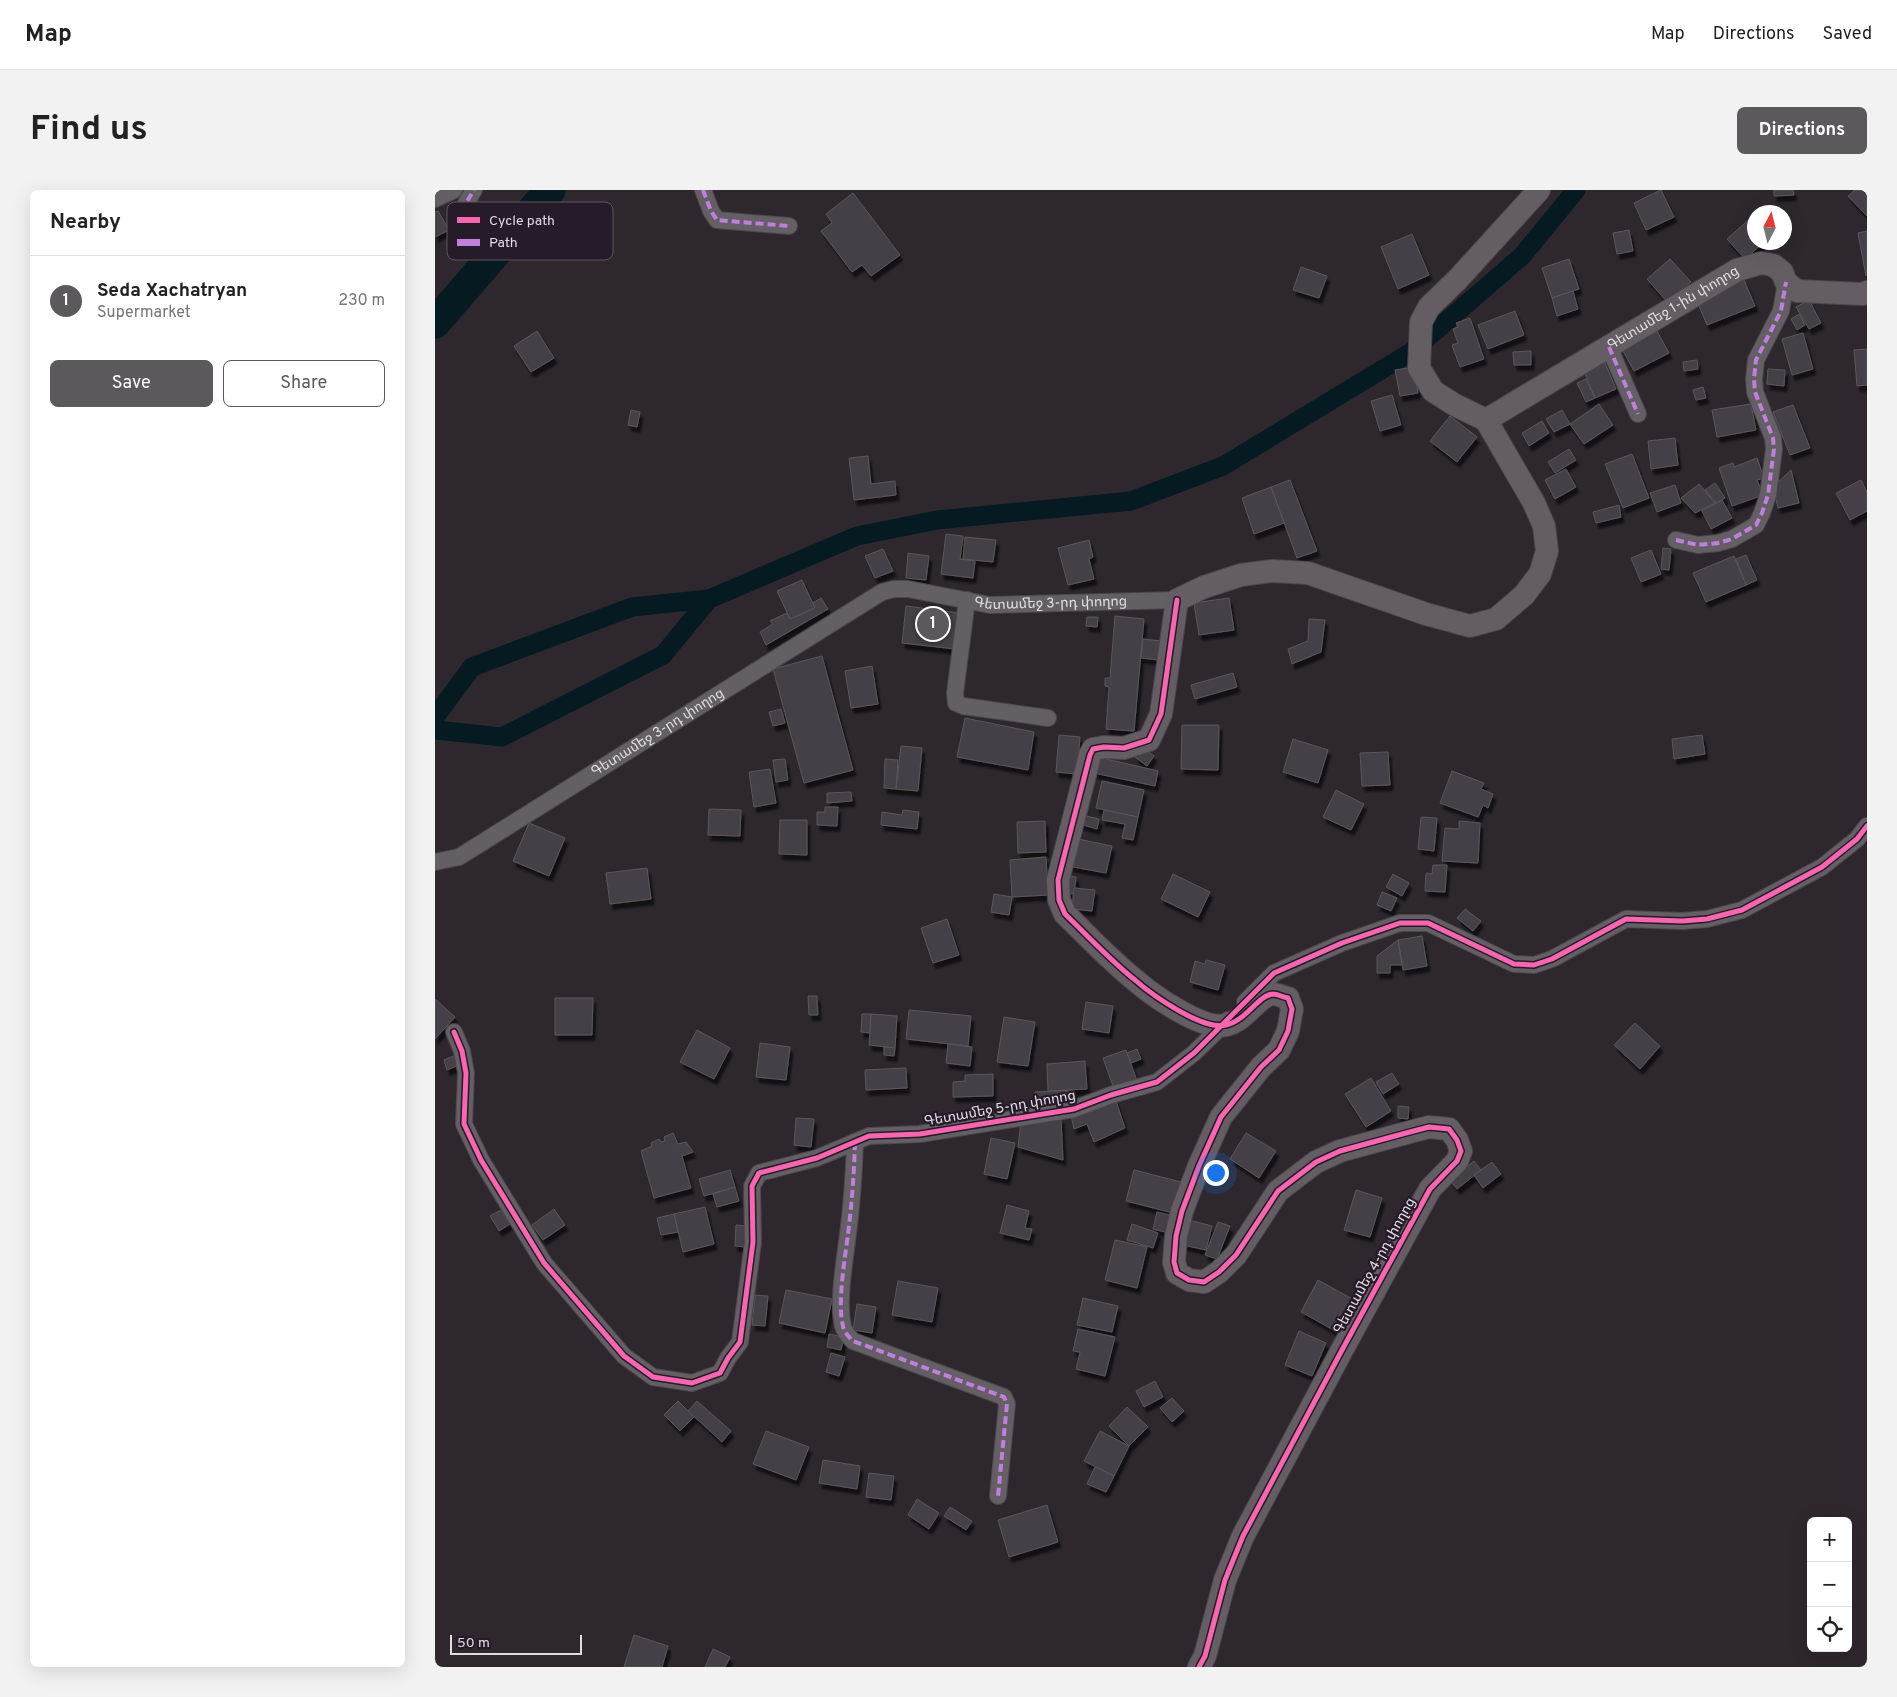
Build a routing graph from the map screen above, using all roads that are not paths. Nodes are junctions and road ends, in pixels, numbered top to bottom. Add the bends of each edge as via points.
1 (454, 190) edge
2 (474, 190) edge
3 (703, 190) edge
4 (1539, 190) edge
5 (435, 200) edge
6 (467, 202) edge
7 (789, 226) dead end
8 (1787, 282) junction
9 (1867, 292) edge
10 (1609, 347) junction
11 (1638, 414) dead end
12 (1486, 420) junction
13 (1676, 540) dead end
14 (967, 600) junction
15 (1177, 600) junction
16 (1049, 718) dead end
17 (1867, 826) edge
18 (435, 862) edge
19 (1221, 1026) junction
20 (454, 1032) dead end
21 (855, 1142) junction
22 (998, 1496) dead end
23 (1199, 1667) edge

1 - 5 street
2 - 6 street
3 - 7 street via 717,220
4 - 12 street via 1429,307 1421,322 1419,368 1433,391
8 - 9 street, Գետամեջ 1-ին փողոց via 1797,291
8 - 10 street, Գետամեջ 1-ին փողոց via 1773,265 1761,263 1737,270
8 - 13 street via 1781,311 1756,360 1755,392 1773,438 1774,449 1768,495 1762,513 1756,524 1732,539 1698,545
10 - 11 street
10 - 12 street, Գետամեջ 1-ին փողոց
12 - 15 street, Գետամեջ 3-րդ փողոց via 1535,503 1544,526 1547,551 1540,574 1524,595 1496,619 1470,626 1425,614 1308,572 1272,571 1241,575
14 - 15 street, Գետամեջ 3-րդ փողոց via 990,605
14 - 16 street via 956,703
14 - 18 street, Գետամեջ 3-րդ փողոց via 908,589 882,592 459,858
15 - 19 street via 1161,714 1149,740 1124,748 1093,749 1057,880 1059,900 1065,914 1135,980 1181,1011 1205,1023
17 - 19 street, Գետամեջ 5-րդ փողոց via 1857,839 1822,867 1742,910 1707,919 1682,921 1626,918 1552,959 1534,965 1514,964 1428,923 1400,923 1342,943 1274,973
19 - 21 street, Գետամեջ 5-րդ փողոց via 1195,1054 1157,1082 1073,1109 920,1134 869,1136
19 - 23 street, Գետամեջ 4-րդ փողոց via 1236,1023 1264,997 1273,994 1288,998 1292,1009 1288,1031 1279,1050 1221,1117 1182,1210 1174,1262 1177,1273 1189,1280 1204,1282 1219,1272 1236,1254 1278,1191 1316,1162 1340,1151 1429,1127 1449,1129 1461,1152 1457,1161 1430,1189 1243,1536 1225,1580 1205,1656
20 - 21 street, Գետամեջ 5-րդ փողոց via 462,1050 466,1073 464,1124 481,1160 544,1262 624,1356 653,1377 692,1383 720,1373 740,1342 753,1242 752,1186 759,1173 817,1158
21 - 22 street via 841,1310 843,1327 853,1342 1005,1397

